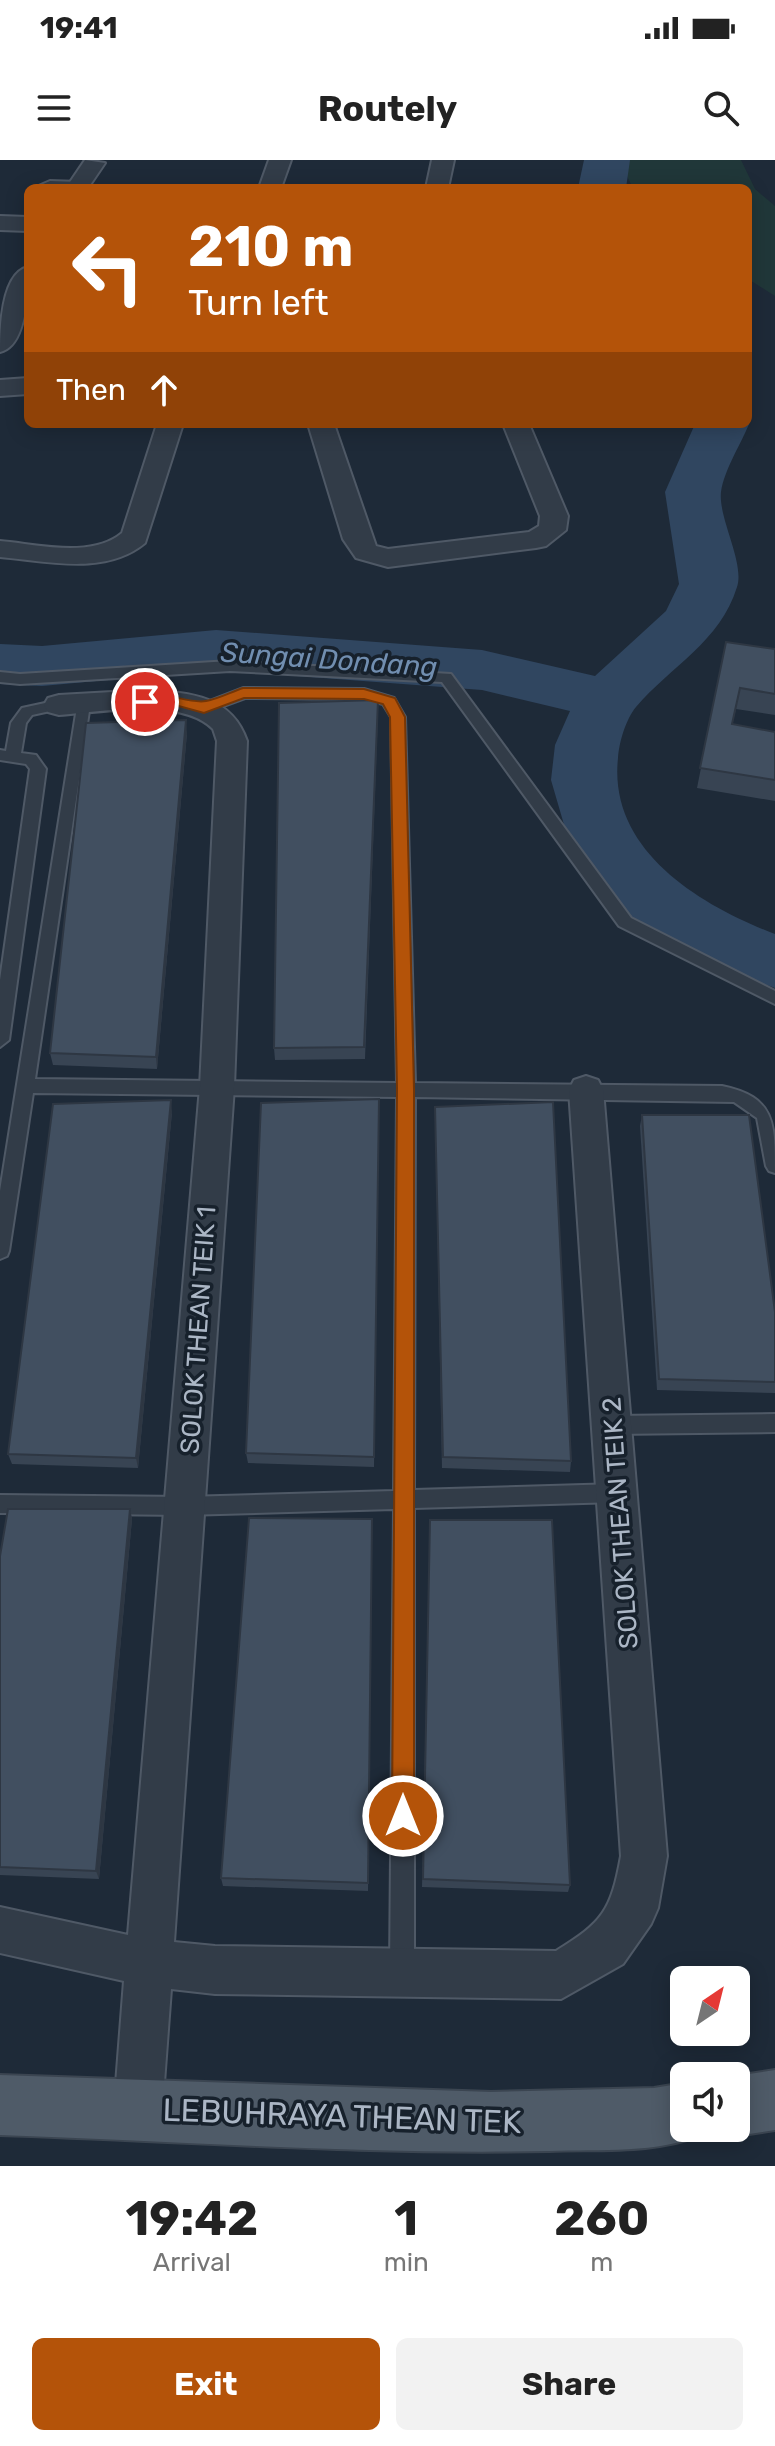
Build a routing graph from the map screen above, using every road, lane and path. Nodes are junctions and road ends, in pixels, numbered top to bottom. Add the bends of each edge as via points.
1 (280, 160) edge
2 (443, 160) edge
3 (94, 163) dead end
4 (79, 184) edge
5 (271, 184) edge
6 (438, 184) edge
7 (0, 223) edge
8 (24, 224) edge
9 (24, 284) edge
10 (0, 345) edge
11 (24, 386) edge
12 (0, 388) edge
13 (169, 428) edge
14 (322, 428) edge
15 (518, 428) edge
16 (0, 549) edge
17 (0, 677) edge
18 (71, 705) junction
19 (204, 708) junction
20 (6, 755) edge
21 (775, 998) edge
22 (0, 1040) edge
23 (27, 1086) junction
24 (217, 1087) junction
25 (406, 1089) junction
26 (586, 1090) junction
27 (775, 1166) edge
28 (0, 1251) edge
29 (775, 1423) edge
30 (612, 1425) junction
31 (617, 1493) junction
32 (405, 1500) junction
33 (0, 1504) edge
34 (185, 1506) junction
35 (0, 1930) edge
36 (150, 1963) junction
37 (402, 1974) junction
38 (775, 2100) edge
39 (750, 2104) edge
40 (0, 2105) edge
41 (138, 2110) junction
42 (670, 2115) edge

1 - 5 street
2 - 6 street
3 - 4 street
7 - 8 street
9 - 10 street
11 - 12 street
13 - 16 street via 129,545 103,555
14 - 15 street via 357,539 366,552 388,558 536,540 552,530 554,516
17 - 21 lane via 230,666 446,677 625,922
18 - 19 street via 175,700
18 - 20 lane via 24,711
18 - 23 lane
19 - 24 street, SOLOK THEAN TEIK 1 via 225,721 232,741
19 - 25 lane via 243,693 364,694 389,701 398,717
20 - 22 lane via 31,759 38,769
23 - 24 lane
23 - 28 lane
24 - 25 lane
24 - 34 street, SOLOK THEAN TEIK 1
25 - 26 lane
25 - 32 lane
26 - 27 lane via 739,1096 765,1115
26 - 30 street, SOLOK THEAN TEIK 2
29 - 30 lane
30 - 31 street, SOLOK THEAN TEIK 2
31 - 32 lane
31 - 37 street, SOLOK THEAN TEIK 2 via 644,1856 635,1908 606,1947 561,1975
32 - 34 lane
32 - 37 lane
33 - 34 lane
34 - 36 street, SOLOK THEAN TEIK 1
35 - 36 street
36 - 37 street via 215,1970
36 - 41 street, SOLOK THEAN TEIK 1
38 - 39 main road
40 - 41 main road, LEBUHRAYA THEAN TEK
41 - 42 main road, LEBUHRAYA THEAN TEK via 491,2122

